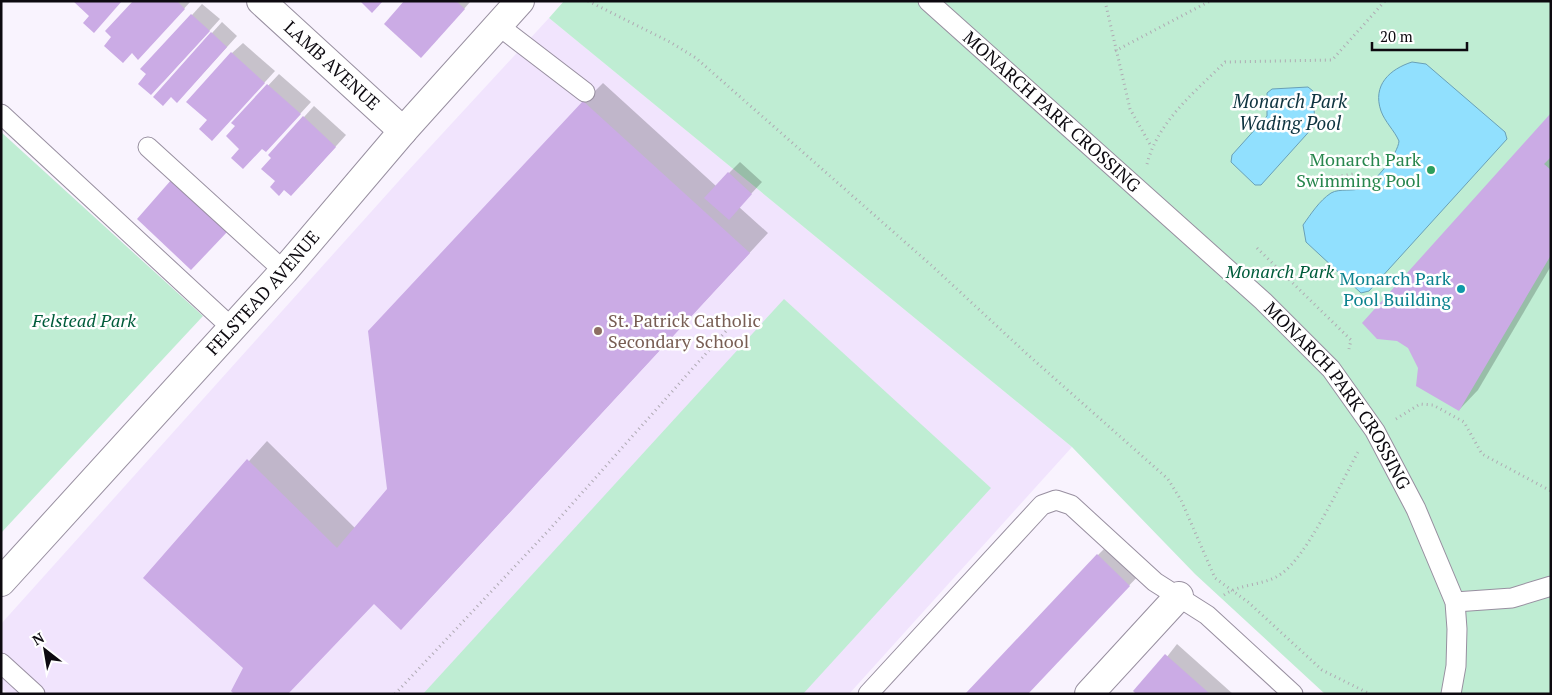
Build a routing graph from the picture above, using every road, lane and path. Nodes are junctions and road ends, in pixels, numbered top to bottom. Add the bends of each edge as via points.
1 (261, 1) edge
2 (520, 1) edge
3 (588, 1) edge
4 (928, 1) edge
5 (1105, 1) edge
6 (1210, 1) edge
7 (1385, 1) edge
8 (499, 26) junction
9 (1115, 51) junction
10 (585, 92) dead end
11 (1, 114) edge
12 (403, 131) junction
13 (148, 147) dead end
14 (1354, 174) dead end
15 (1312, 180) dead end
16 (1257, 248) dead end
17 (284, 271) junction
18 (734, 322) dead end
19 (231, 327) junction
20 (1352, 340) dead end
21 (1375, 431) junction
22 (1551, 491) edge
23 (1, 582) edge
24 (1551, 586) edge
25 (1230, 591) junction
26 (1179, 596) junction
27 (1455, 602) junction
28 (1204, 614) junction
29 (1, 663) edge
30 (35, 694) edge
31 (394, 694) edge
32 (868, 694) edge
33 (1089, 694) edge
34 (1292, 694) edge
35 (1370, 694) edge
36 (1451, 694) edge

1 - 12 street, LAMB AVENUE
2 - 8 street, FELSTEAD AVENUE
3 - 25 path via 696,58 1168,479 1181,500 1215,578
4 - 21 lane, MONARCH PARK CROSSING via 1263,301 1331,369
5 - 9 path
6 - 9 path
7 - 9 path via 1332,60 1225,62 1168,119 1151,146 1130,109
8 - 10 lane
8 - 12 street, FELSTEAD AVENUE
11 - 19 lane
12 - 17 street, FELSTEAD AVENUE
13 - 17 lane
14 - 15 path
16 - 20 path
17 - 19 street, FELSTEAD AVENUE
18 - 31 path via 549,530
19 - 23 street, FELSTEAD AVENUE
21 - 22 path via 1413,407 1433,405 1464,422 1482,454
21 - 25 path via 1360,450 1311,537 1290,567 1268,580
21 - 27 lane, MONARCH PARK CROSSING via 1416,509
24 - 27 lane via 1512,598
25 - 28 path
25 - 35 path via 1248,602 1322,670
26 - 28 lane
26 - 32 lane via 1155,582 1071,505 1056,500 1042,505
26 - 33 street
27 - 36 lane, MONARCH PARK CROSSING via 1456,666
28 - 34 lane
29 - 30 lane

